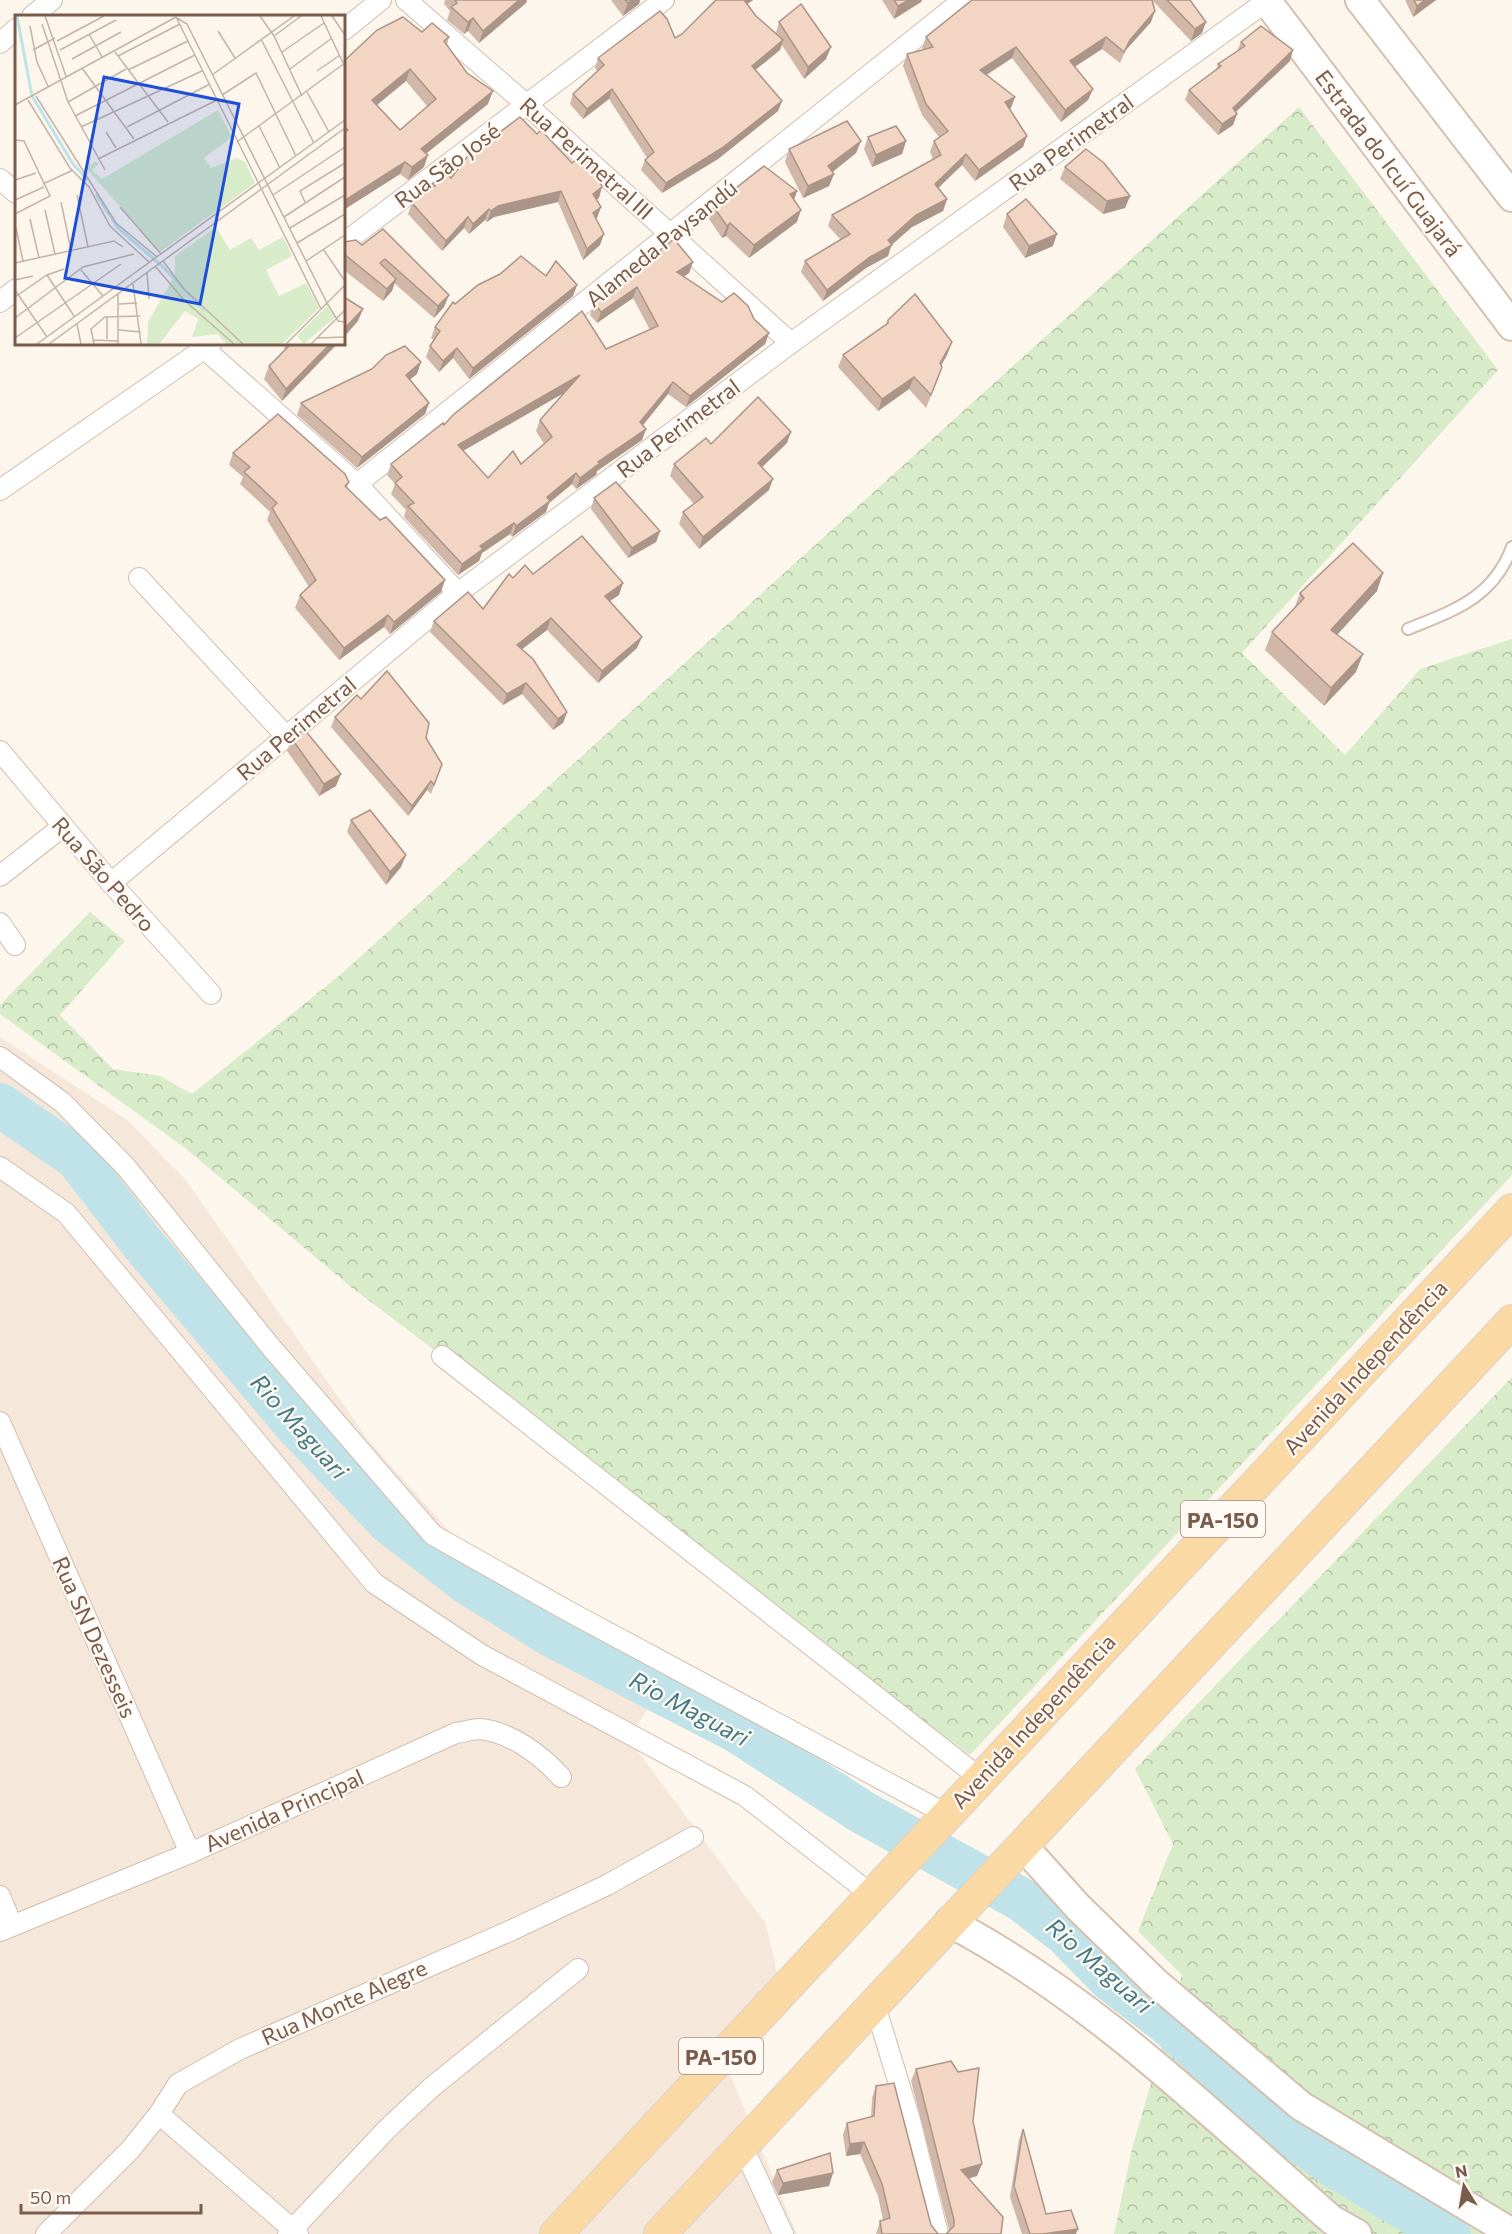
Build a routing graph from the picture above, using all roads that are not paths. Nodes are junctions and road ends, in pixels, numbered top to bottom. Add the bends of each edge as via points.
1 (52, 0) edge
2 (381, 0) edge
3 (406, 0) edge
4 (664, 0) edge
5 (963, 0) edge
6 (1360, 0) edge
7 (1267, 1) edge
8 (33, 15) edge
9 (345, 29) edge
10 (15, 30) edge
11 (0, 43) edge
12 (527, 105) junction
13 (0, 179) edge
14 (15, 192) edge
15 (1512, 197) edge
16 (672, 234) junction
17 (345, 242) edge
18 (15, 290) edge
19 (0, 302) edge
20 (1512, 326) edge
21 (791, 343) junction
22 (205, 345) edge
23 (357, 484) junction
24 (0, 490) edge
25 (1512, 547) edge
26 (139, 578) dead end
27 (458, 593) junction
28 (1408, 629) dead end
29 (285, 736) junction
30 (0, 752) edge
31 (62, 827) junction
32 (0, 876) edge
33 (111, 884) junction
34 (0, 923) edge
35 (15, 945) dead end
36 (211, 994) dead end
37 (0, 1057) edge
38 (0, 1167) edge
39 (1512, 1210) edge
40 (1512, 1321) edge
41 (442, 1356) dead end
42 (0, 1422) edge
43 (561, 1777) dead end
44 (980, 1778) junction
45 (940, 1821) junction
46 (693, 1836) dead end
47 (1024, 1847) junction
48 (190, 1853) junction
49 (879, 1886) junction
50 (0, 1896) edge
51 (953, 1918) junction
52 (6, 1928) edge
53 (578, 1969) dead end
54 (874, 2002) junction
55 (159, 2114) junction
56 (742, 2145) junction
57 (293, 2233) edge
58 (1512, 2233) edge
59 (46, 2234) edge
60 (556, 2234) edge
61 (660, 2234) edge
62 (783, 2234) edge
63 (938, 2234) edge
64 (1357, 2234) edge

1 - 8 street
2 - 9 street
3 - 12 street, Rua Perimetral III
4 - 12 street, Rua São José
5 - 16 street, Alameda Paysandú
6 - 15 main road
7 - 20 main road, Estrada do Icuí Guajará
7 - 21 street, Rua Perimetral
10 - 11 street
12 - 16 street, Rua Perimetral III
12 - 17 street, Rua São José
13 - 14 street
16 - 21 street, Rua Perimetral III
16 - 23 street, Alameda Paysandú
18 - 19 street
21 - 27 street, Rua Perimetral
22 - 23 street
22 - 24 street
23 - 27 street
25 - 28 lane via 1504,568 1482,594 1447,614
26 - 29 street
27 - 29 street, Rua Perimetral
29 - 33 street, Rua Perimetral
30 - 31 street, Rua São Pedro
31 - 32 street
31 - 33 street, Rua São Pedro
33 - 36 street, Rua São Pedro
34 - 35 street
37 - 45 street via 62,1102 126,1167 270,1346 433,1535
38 - 49 street via 66,1213 374,1583 482,1655 745,1796
39 - 44 main road, Avenida Independência / PA-150
40 - 47 main road, PA-150
41 - 44 street
42 - 48 street, Rua SN Dezesseis
43 - 48 street, Avenida Principal via 518,1742 480,1729 456,1733
44 - 45 main road, Avenida Independência / PA-150
45 - 49 main road, Avenida Independência / PA-150
46 - 55 street, Rua Monte Alegre via 598,1889 203,2068 178,2084
47 - 51 main road, PA-150
47 - 58 main road via 1077,1907 1156,1983 1301,2106
48 - 52 street, Avenida Principal
49 - 60 main road, Avenida Independência / PA-150
50 - 52 street
51 - 54 main road, PA-150
51 - 64 main road via 1047,1980 1142,2055 1332,2220
53 - 57 street via 432,2087 388,2128
54 - 56 main road, PA-150
54 - 63 street via 913,2130
55 - 57 street
55 - 59 street, Rua Monte Alegre via 130,2150
56 - 61 main road, PA-150
56 - 62 street

